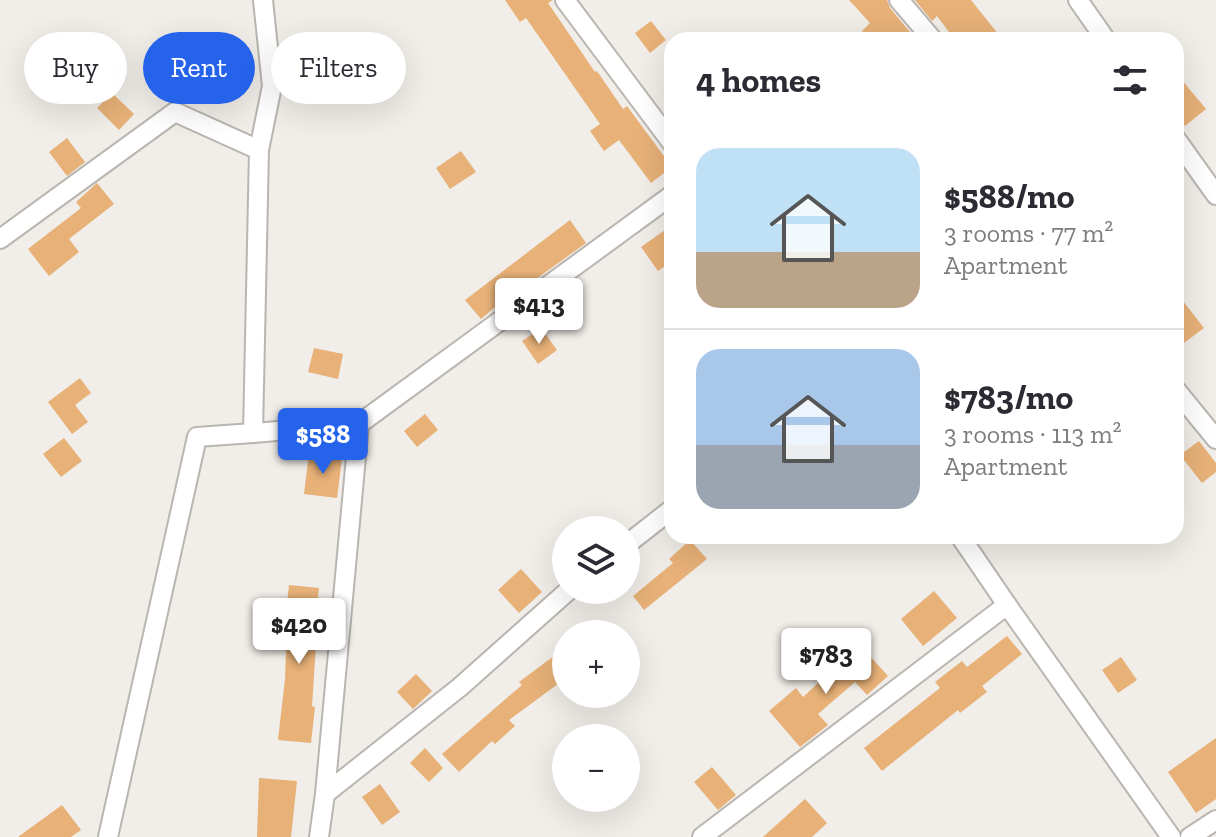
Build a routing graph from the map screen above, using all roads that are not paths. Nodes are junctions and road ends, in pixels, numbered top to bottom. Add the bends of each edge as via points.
1 (263, 0) edge
2 (565, 0) edge
3 (899, 0) edge
4 (1078, 0) edge
5 (926, 32) edge
6 (1100, 32) edge
7 (664, 132) edge
8 (259, 150) junction
9 (1184, 150) edge
10 (1216, 195) edge
11 (664, 201) edge
12 (0, 239) edge
13 (1184, 400) edge
14 (359, 424) junction
15 (253, 433) junction
16 (1216, 439) edge
17 (664, 515) edge
18 (640, 534) edge
19 (965, 544) edge
20 (553, 604) edge
21 (1007, 605) junction
22 (325, 794) junction
23 (1216, 820) edge
24 (108, 837) edge
25 (319, 837) edge
26 (702, 837) edge
27 (1171, 837) edge
28 (1190, 837) edge

1 - 8 street via 272,86
2 - 7 street
3 - 5 street
4 - 6 street
8 - 12 street via 175,112
8 - 15 street
9 - 10 street
11 - 14 street
13 - 16 street
14 - 15 street
14 - 22 street
15 - 24 street via 197,437
17 - 18 street
19 - 21 street
20 - 22 street via 460,687
21 - 26 street
21 - 27 street
22 - 25 street
23 - 28 street

